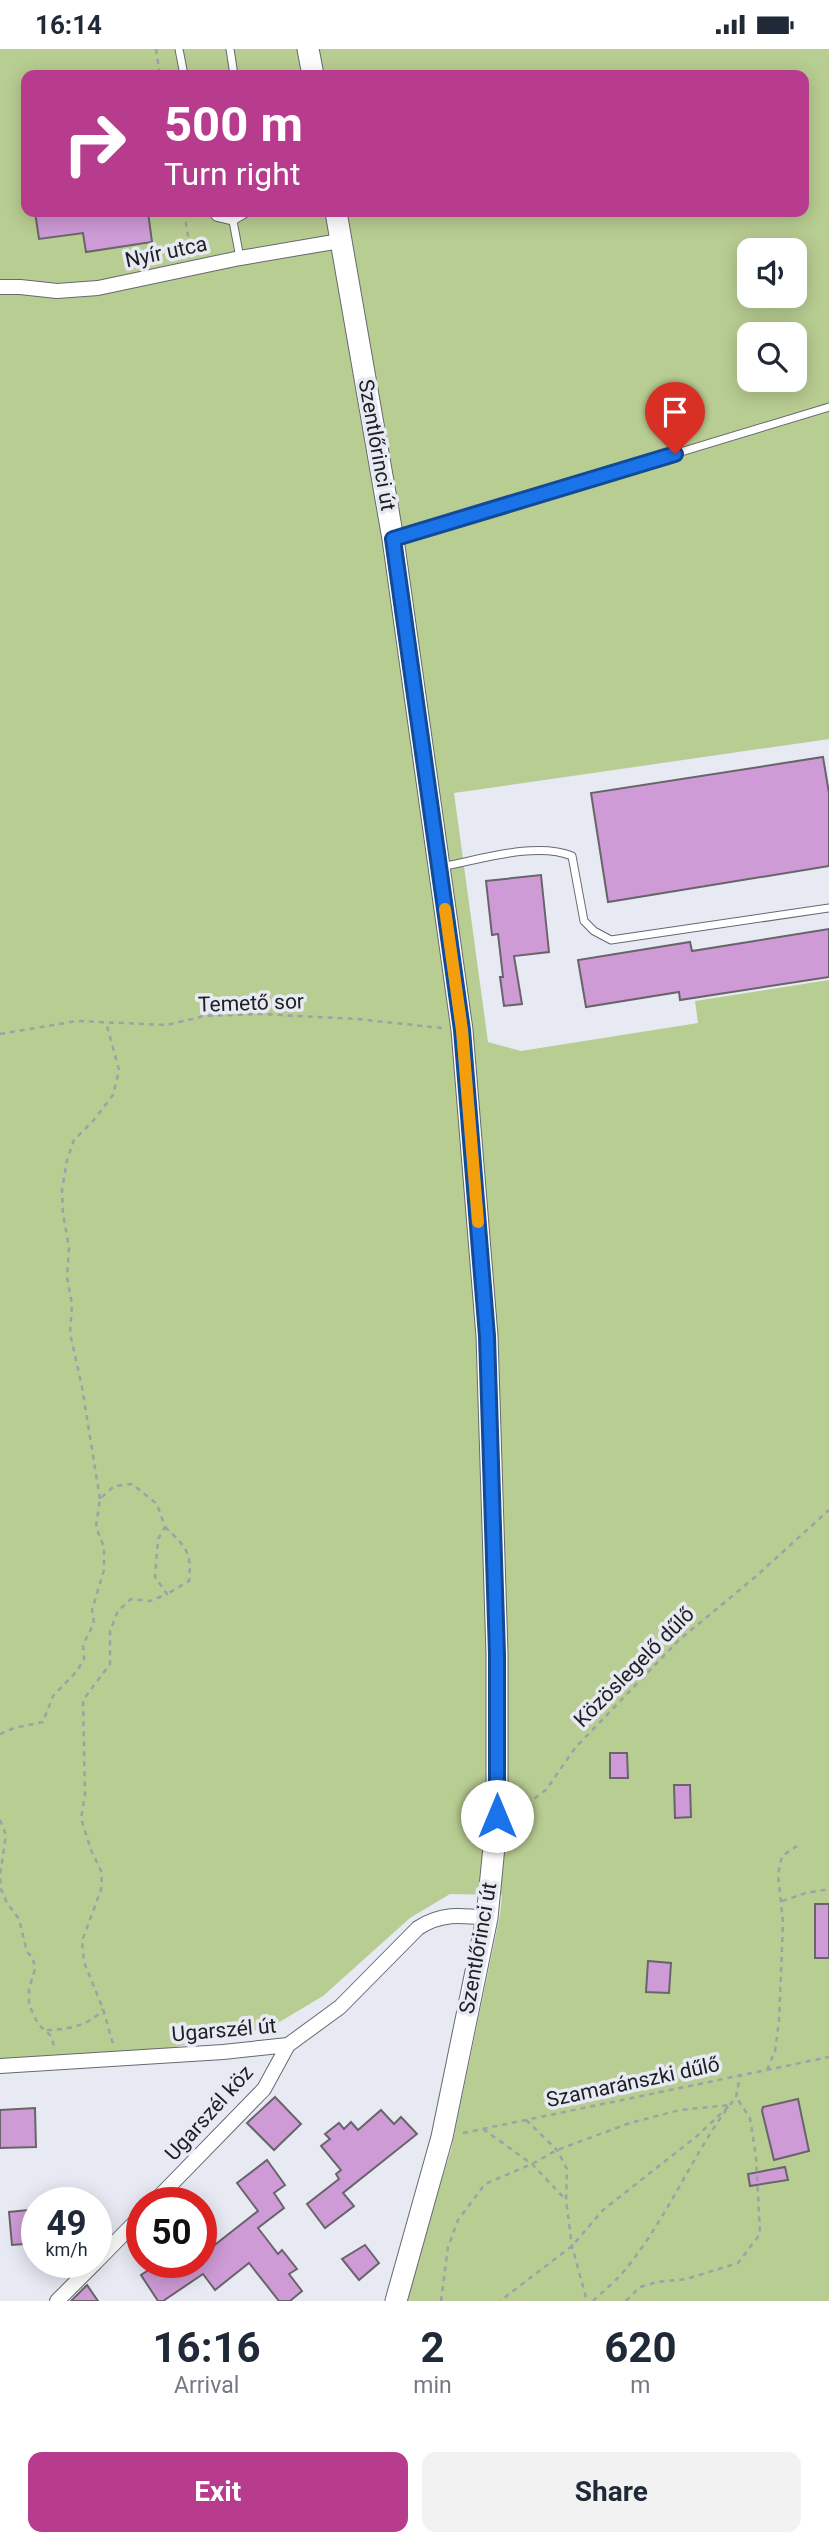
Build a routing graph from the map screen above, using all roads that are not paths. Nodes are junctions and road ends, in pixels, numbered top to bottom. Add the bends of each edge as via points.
1 (179, 49) edge
2 (230, 49) edge
3 (309, 49) edge
4 (183, 70) edge
5 (233, 70) edge
6 (312, 70) edge
7 (216, 217) edge
8 (240, 217) edge
9 (336, 217) edge
10 (233, 221) junction
11 (340, 241) junction
12 (240, 258) junction
13 (0, 287) edge
14 (829, 407) edge
15 (393, 539) junction
16 (440, 867) junction
17 (829, 908) edge
18 (487, 1918) junction
19 (288, 2045) junction
20 (0, 2066) edge
21 (169, 2187) edge
22 (126, 2231) edge
23 (112, 2246) edge
24 (80, 2278) edge
25 (57, 2301) edge
26 (396, 2301) edge

1 - 4 lane
2 - 5 lane
3 - 6 main road
7 - 10 lane
8 - 10 lane
9 - 11 main road, Szentlőrinci út
10 - 12 lane
11 - 12 street, Nyír utca
11 - 15 main road, Szentlőrinci út
12 - 13 street, Nyír utca via 97,288
14 - 15 lane
15 - 16 main road, Szentlőrinci út
16 - 17 lane via 558,850 572,856 584,921 611,940
16 - 18 main road, Szentlőrinci út via 462,1030 487,1336 497,1654 497,1816
18 - 19 street, Ugarszél út via 455,1914 432,1919 340,2007
18 - 26 main road, Szentlőrinci út via 442,2137
19 - 20 street, Ugarszél út
19 - 21 street, Ugarszél köz via 264,2089
22 - 23 street
24 - 25 street

